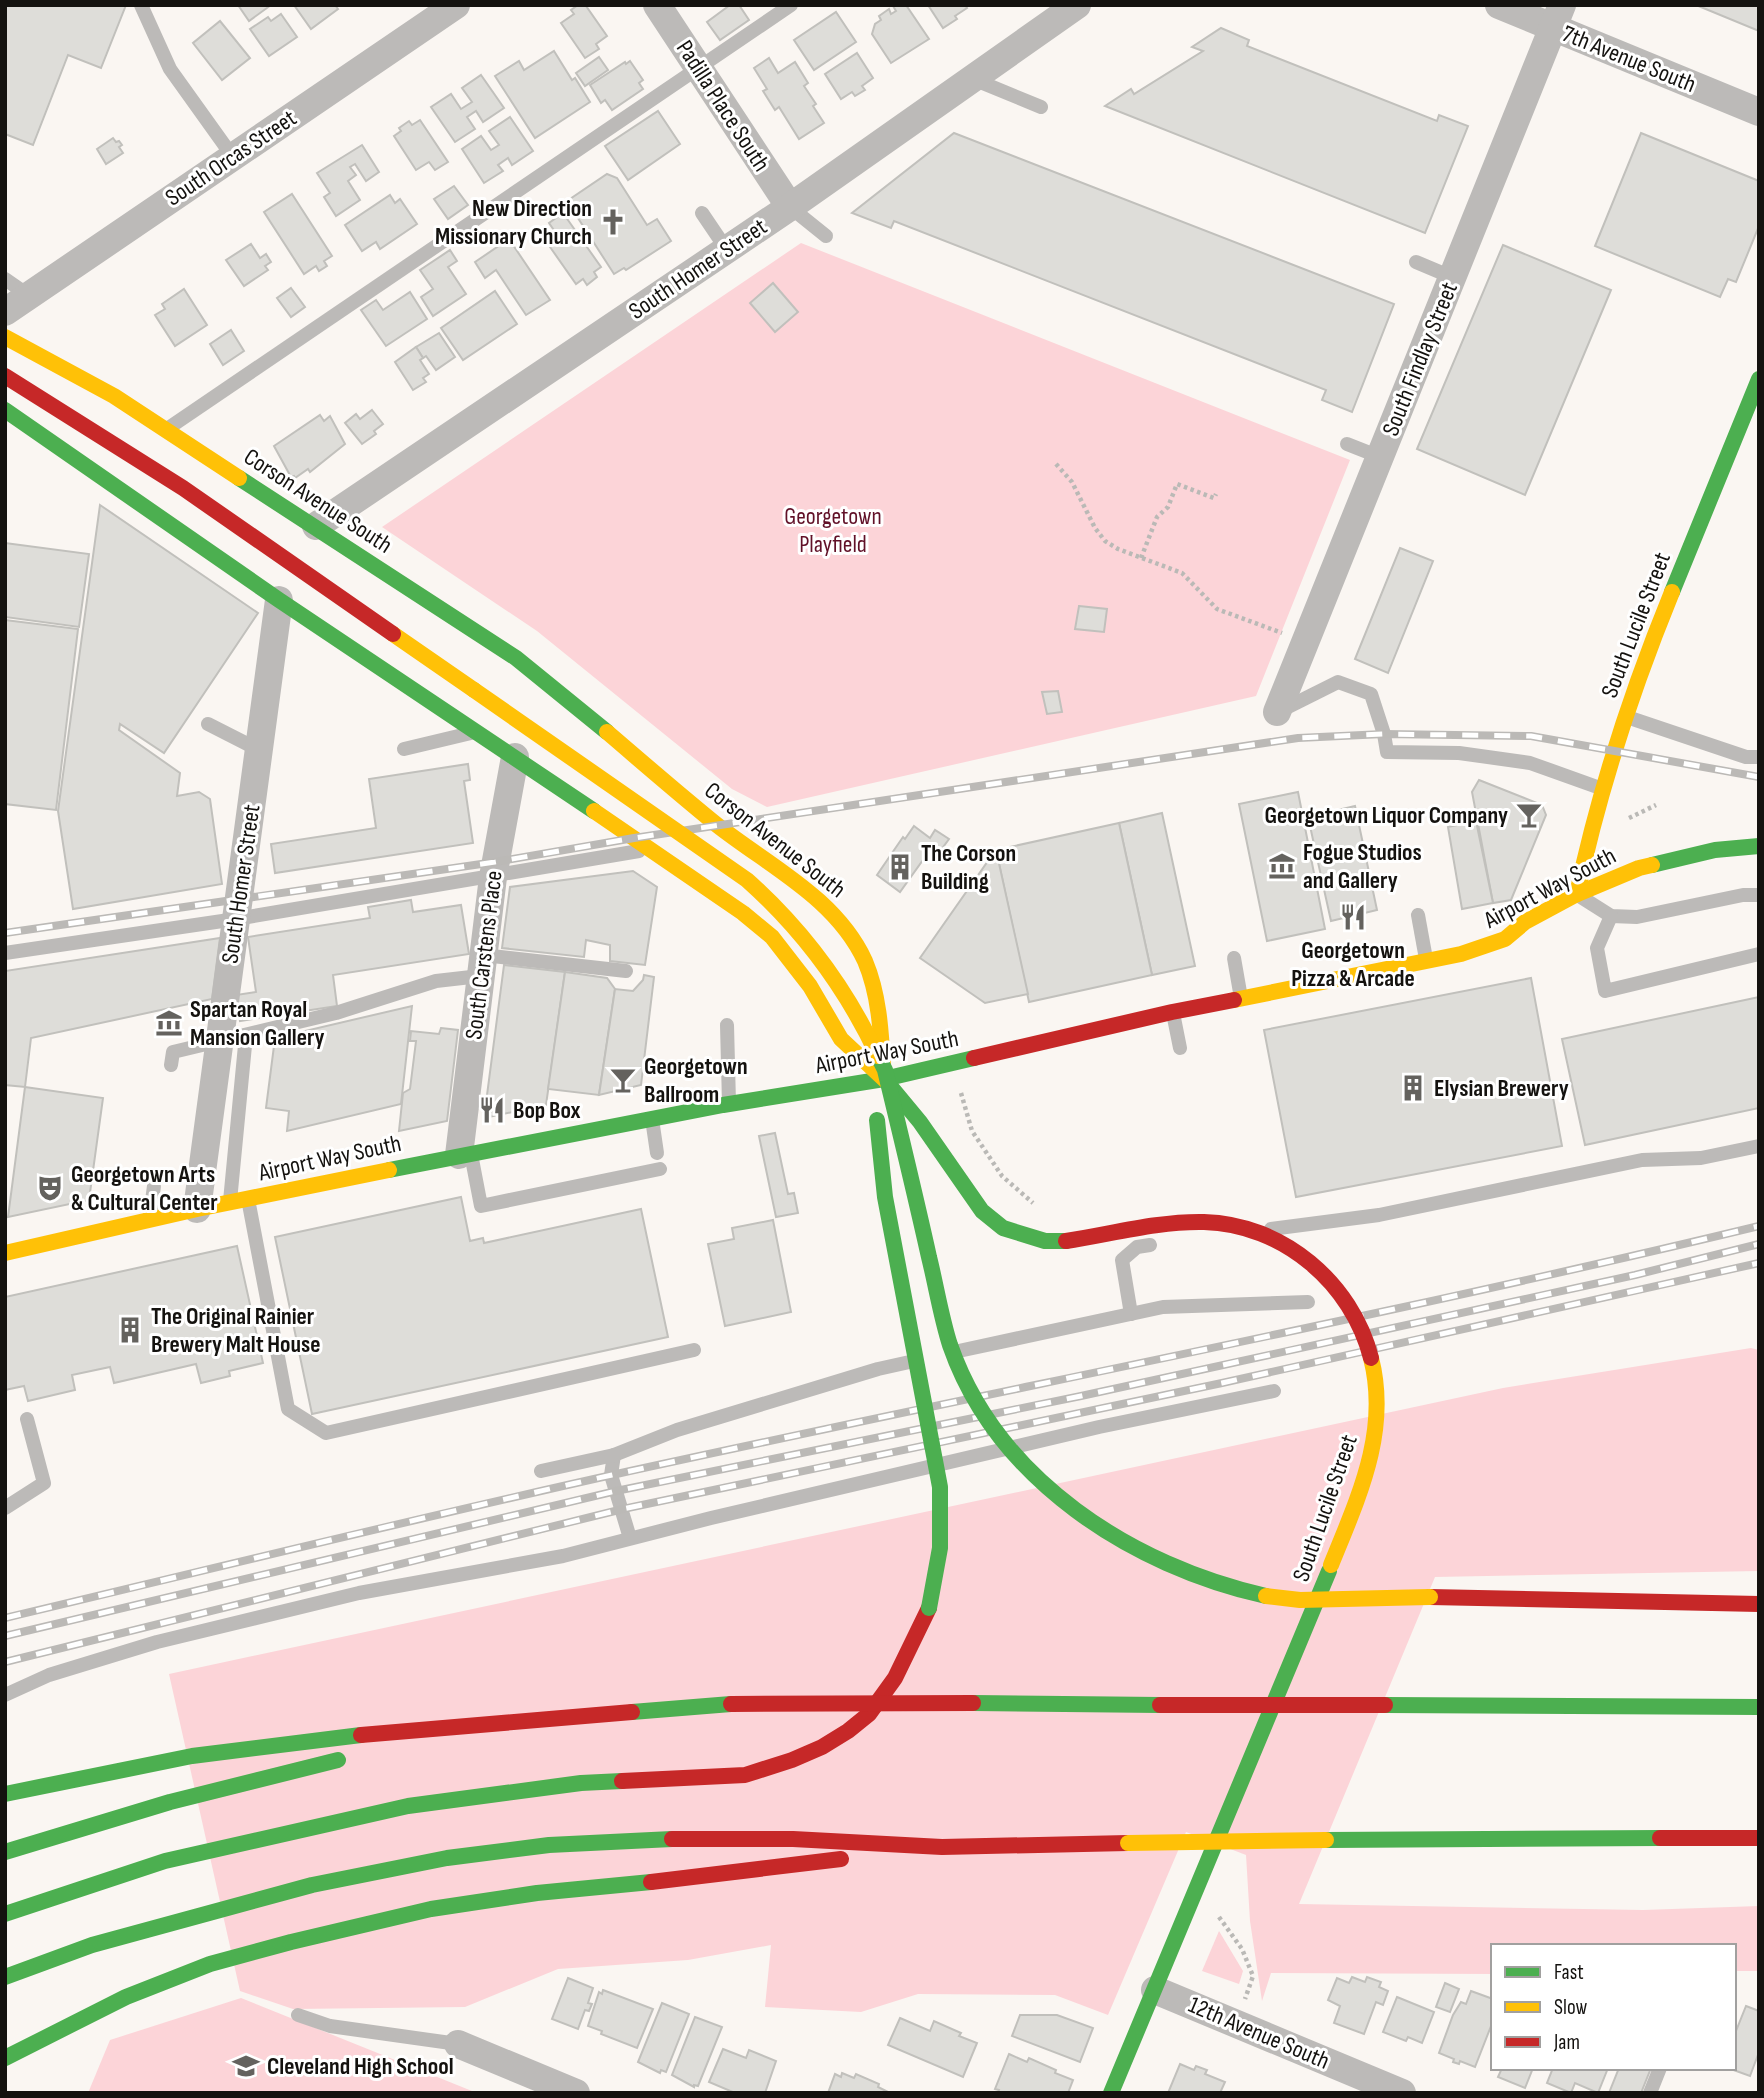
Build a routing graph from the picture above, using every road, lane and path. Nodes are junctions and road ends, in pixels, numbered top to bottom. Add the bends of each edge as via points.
1 (141, 5) edge
2 (456, 5) edge
3 (657, 5) edge
4 (791, 5) edge
5 (1077, 5) edge
6 (1499, 5) edge
7 (1558, 16) edge
8 (698, 69) junction
9 (973, 79) junction
10 (1041, 107) dead end
11 (1759, 112) edge
12 (233, 157) junction
13 (790, 207) junction
14 (702, 213) dead end
15 (826, 236) dead end
16 (727, 250) junction
17 (1416, 262) dead end
18 (1454, 278) junction
19 (5, 279) edge
20 (28, 295) junction
21 (5, 312) edge
22 (5, 337) edge
23 (5, 376) edge
24 (1759, 379) edge
25 (5, 410) edge
26 (166, 430) junction
27 (1347, 444) dead end
28 (1380, 457) junction
29 (1056, 464) dead end
30 (1216, 494) dead end
31 (316, 526) junction
32 (1141, 558) junction
33 (279, 600) junction
34 (1306, 642) junction
35 (1277, 712) joint
36 (1625, 716) junction
37 (208, 724) dead end
38 (478, 731) junction
39 (404, 749) dead end
40 (259, 750) junction
41 (614, 754) junction
42 (515, 757) junction
43 (1759, 757) edge
44 (1601, 788) junction
45 (581, 803) junction
46 (1656, 805) dead end
47 (1622, 821) dead end
48 (1759, 846) edge
49 (650, 849) junction
50 (493, 877) junction
51 (1577, 894) junction
52 (1759, 895) edge
53 (1418, 915) dead end
54 (1611, 916) junction
55 (236, 919) junction
56 (5, 953) edge
57 (1759, 954) edge
58 (1234, 958) dead end
59 (1427, 961) junction
60 (482, 966) junction
61 (626, 971) dead end
62 (1242, 999) junction
63 (1172, 1012) junction
64 (727, 1025) dead end
65 (867, 1028) junction
66 (233, 1038) junction
67 (1180, 1048) dead end
68 (171, 1065) dead end
69 (884, 1079) junction
70 (959, 1089) dead end
71 (729, 1104) junction
72 (651, 1118) junction
73 (1759, 1146) edge
74 (657, 1153) dead end
75 (465, 1154) junction
76 (660, 1169) dead end
77 (154, 1186) dead end
78 (248, 1198) junction
79 (230, 1202) junction
80 (1041, 1208) dead end
81 (197, 1209) junction
82 (150, 1220) junction
83 (1204, 1238) dead end
84 (1164, 1243) dead end
85 (5, 1253) edge
86 (1308, 1302) dead end
87 (1130, 1314) junction
88 (694, 1350) dead end
89 (1274, 1391) dead end
90 (27, 1419) dead end
91 (614, 1455) junction
92 (541, 1471) dead end
93 (5, 1508) edge
94 (630, 1538) junction
95 (1759, 1604) edge
96 (5, 1695) edge
97 (1759, 1707) edge
98 (518, 1722) junction
99 (399, 1747) dead end
100 (359, 1756) dead end
101 (5, 1794) edge
102 (1759, 1838) edge
103 (942, 1847) junction
104 (5, 1852) edge
105 (5, 1914) edge
106 (1216, 1914) dead end
107 (5, 1977) edge
108 (1155, 1990) junction
109 (1244, 2003) dead end
110 (298, 2015) dead end
111 (458, 2044) joint
112 (5, 2058) edge
113 (1659, 2070) edge
114 (576, 2093) edge
115 (1111, 2093) edge
116 (1402, 2093) edge
117 (1650, 2093) edge

1 - 12 lane via 170,69
2 - 12 street, South Orcas Street
3 - 8 street, Padilla Place South
4 - 8 lane
5 - 9 street, South Homer Street
6 - 7 street, 7th Avenue South
7 - 11 street, 7th Avenue South
7 - 18 street, South Findlay Street
8 - 13 street, Padilla Place South
8 - 26 lane
9 - 10 lane
9 - 13 street, South Homer Street
12 - 20 street, South Orcas Street
13 - 15 lane
13 - 16 street, South Homer Street
14 - 16 lane
16 - 31 street, South Homer Street
17 - 18 lane
18 - 28 street, South Findlay Street
19 - 20 lane
20 - 21 street, South Orcas Street
22 - 26 main road, Corson Avenue South
23 - 65 main road, bridge via 183,488 747,880 778,906 803,936
24 - 36 main road, South Lucile Street
25 - 33 main road
26 - 31 main road, Corson Avenue South
27 - 28 lane
28 - 34 street, South Findlay Street
29 - 32 path via 1072,482 1105,541
30 - 32 path via 1214,498 1177,484 1168,507 1157,517
31 - 41 main road, Corson Avenue South via 516,658 578,706
32 - 34 path via 1182,573 1217,608
33 - 38 main road
33 - 40 street, South Homer Street
34 - 35 street, South Findlay Street
35 - 44 lane via 1338,682 1371,694 1387,752 1459,752 1530,763
36 - 43 lane via 1746,757
36 - 44 main road, South Lucile Street
37 - 40 lane
38 - 39 lane
38 - 42 main road
40 - 55 street, South Homer Street
41 - 45 main road
41 - 69 main road, Corson Avenue South via 826,906 843,925 870,975 880,1020
42 - 45 main road
42 - 50 street, South Carstens Place
44 - 51 main road, South Lucile Street
45 - 49 main road
46 - 47 path
48 - 51 main road, Airport Way South via 1676,857
49 - 50 lane
49 - 69 main road via 772,937 810,986 841,1040
50 - 55 lane
50 - 60 street, South Carstens Place
51 - 54 lane
51 - 59 main road, Airport Way South via 1525,922 1505,939
52 - 54 lane via 1637,917
53 - 59 lane
54 - 57 lane via 1598,948 1605,991
55 - 56 lane
55 - 66 street, South Homer Street
58 - 62 lane
59 - 62 main road, Airport Way South
60 - 61 lane
60 - 66 lane via 336,1013
60 - 75 street, South Carstens Place
62 - 63 main road, Airport Way South
63 - 67 lane
63 - 69 main road, Airport Way South
64 - 71 lane
65 - 95 main road, bridge via 885,1070 950,1344 965,1379 984,1412 1038,1478 1114,1537 1176,1567 1283,1600 1430,1597
65 - 105 main road, bridge via 885,1197 940,1487 942,1523 941,1556 929,1608 895,1678 869,1714 822,1747 745,1775 581,1783 408,1806 165,1861
66 - 68 lane via 173,1052
66 - 79 lane
66 - 81 street, South Homer Street
69 - 71 main road, Airport Way South
69 - 108 main road, South Lucile Street, bridge via 982,1211 1003,1228 1045,1241 1189,1222 1249,1230 1304,1256 1326,1274 1346,1296 1373,1360 1376,1431 1364,1480
70 - 80 path via 972,1131 1002,1176
71 - 72 main road, Airport Way South
72 - 74 lane
72 - 75 main road, Airport Way South
73 - 83 lane via 1701,1158 1643,1160 1379,1215
75 - 76 lane via 481,1206
75 - 78 main road, Airport Way South
77 - 82 lane
78 - 79 main road, Airport Way South
78 - 88 lane via 288,1409 326,1433
79 - 81 main road, Airport Way South
81 - 82 main road, Airport Way South
82 - 85 main road, Airport Way South
84 - 87 lane via 1137,1247 1122,1260
86 - 87 lane via 1163,1307
87 - 91 lane via 878,1369 677,1430
89 - 94 lane via 1099,1427
90 - 93 lane via 44,1483
91 - 92 lane
91 - 94 lane via 611,1475
94 - 96 lane via 563,1556 359,1594 157,1642 49,1675
97 - 98 main road, bridge via 731,1704
98 - 99 main road
98 - 101 main road via 217,1752
100 - 104 main road via 266,1776
102 - 103 main road, bridge
103 - 107 main road via 793,1839 658,1839 549,1845 447,1858 300,1888 92,1945
103 - 112 main road via 431,1909 210,1964 126,1997
106 - 109 path via 1242,1949 1254,1976
108 - 115 main road, South Lucile Street
108 - 116 street, 12th Avenue South
110 - 111 lane via 330,2026
111 - 114 street
113 - 117 lane

